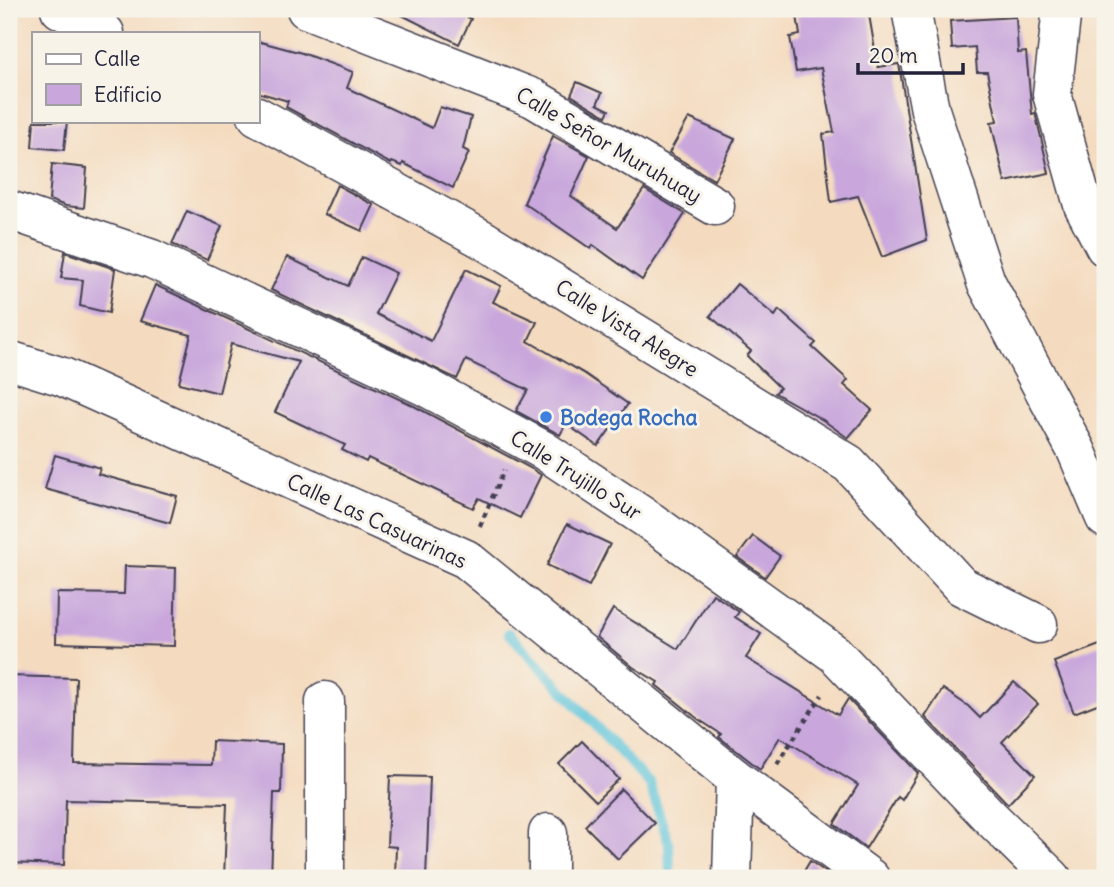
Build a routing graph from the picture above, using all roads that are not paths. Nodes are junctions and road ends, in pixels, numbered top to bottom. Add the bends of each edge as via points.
1 (60, 9) edge
2 (306, 9) edge
3 (911, 9) edge
4 (1062, 9) edge
5 (103, 32) edge
6 (259, 117) edge
7 (715, 206) dead end
8 (9, 210) edge
9 (1105, 247) edge
10 (9, 360) edge
11 (1105, 518) edge
12 (1038, 624) dead end
13 (325, 701) dead end
14 (746, 786) junction
15 (548, 833) dead end
16 (325, 878) edge
17 (548, 878) edge
18 (732, 878) edge
19 (870, 878) edge
20 (1052, 878) edge

1 - 5 street
2 - 7 street, Calle Señor Muruhuay via 533,98
3 - 11 street via 930,110 985,282 1076,450
4 - 9 street via 1052,94 1083,205
6 - 12 street, Calle Vista Alegre via 482,239 849,464 961,586
8 - 20 street, Calle Trujillo Sur via 152,259 424,386 543,450 835,654
10 - 14 street, Calle Las Casuarinas via 63,377 466,559
13 - 16 street
14 - 18 street
14 - 19 street, Calle Las Casuarinas
15 - 17 street

